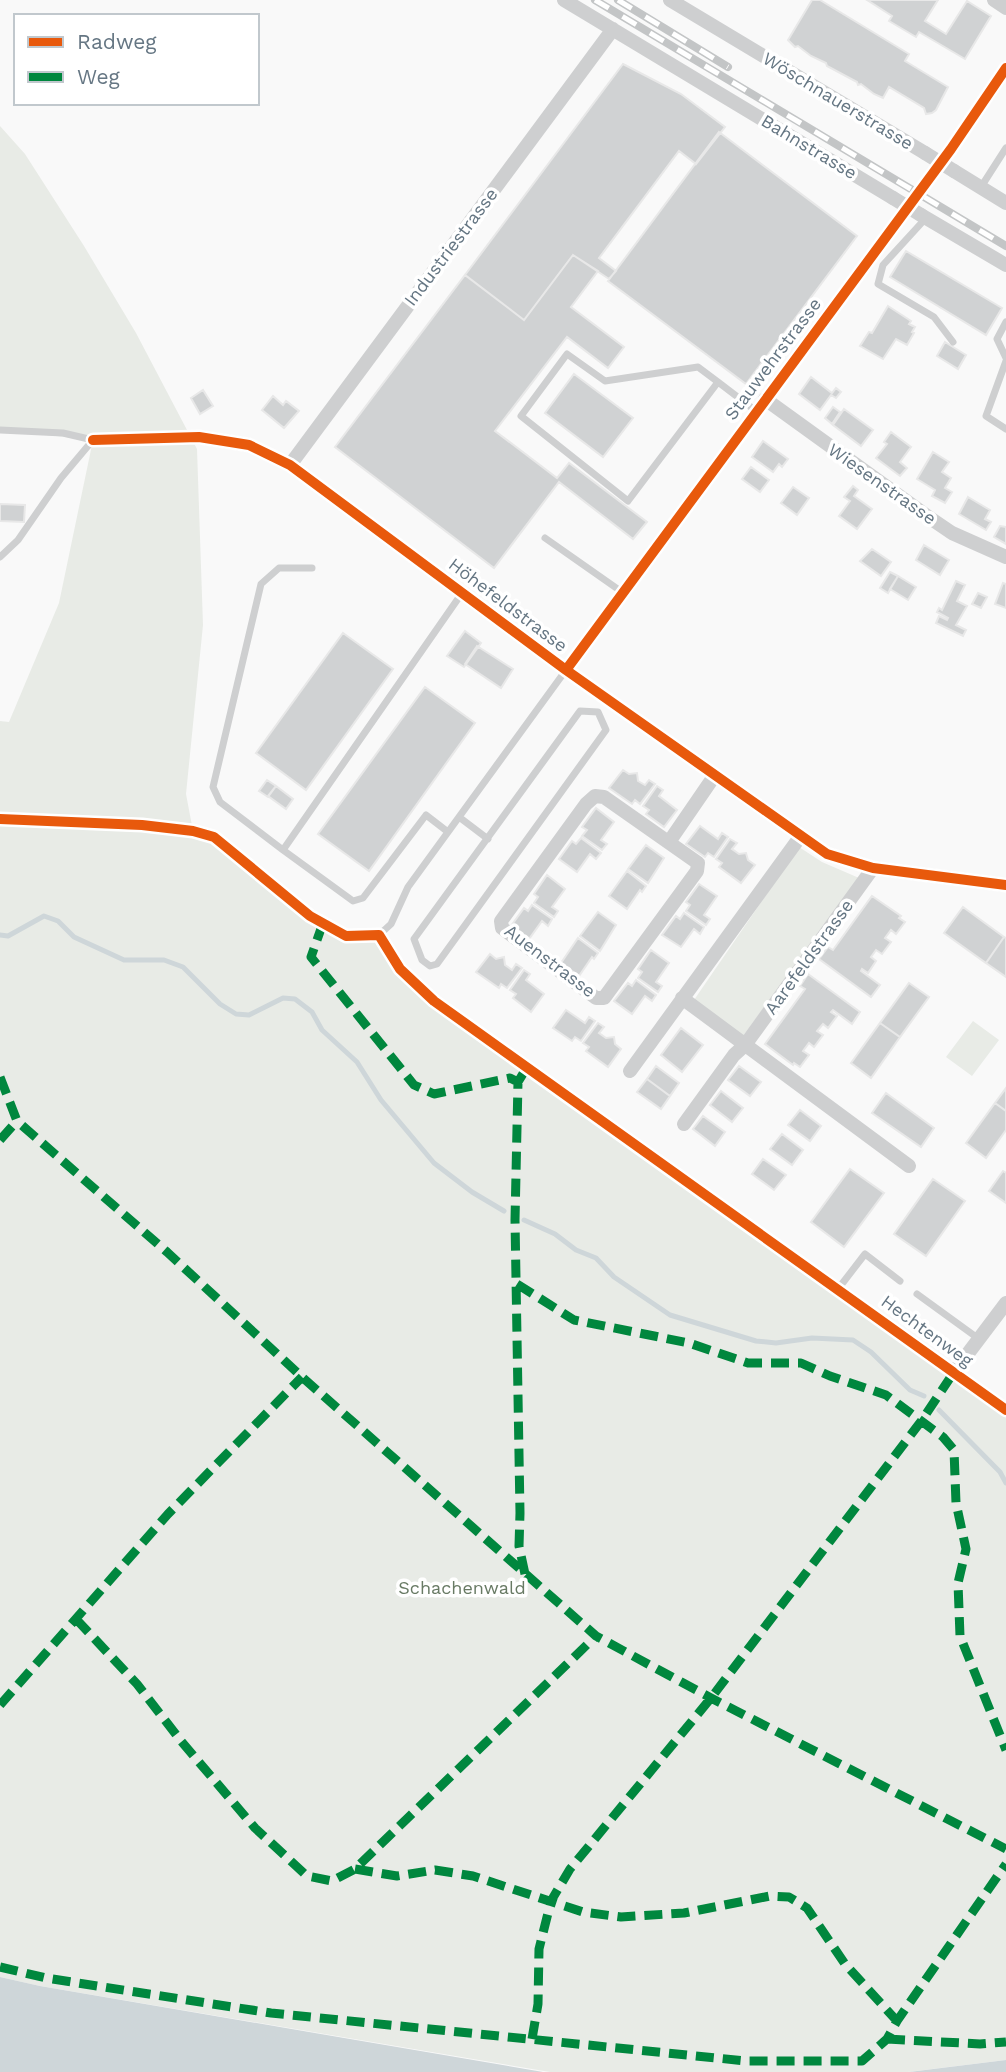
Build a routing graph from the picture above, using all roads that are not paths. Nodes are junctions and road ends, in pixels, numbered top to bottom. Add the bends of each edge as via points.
1 (564, 0) edge
2 (670, 0) edge
3 (994, 0) edge
4 (1006, 8) edge
5 (612, 29) junction
6 (1006, 68) edge
7 (1006, 148) edge
8 (980, 187) junction
9 (1006, 203) edge
10 (924, 216) junction
11 (1006, 265) edge
12 (1006, 321) edge
13 (953, 342) dead end
14 (1006, 360) edge
15 (718, 382) junction
16 (761, 405) junction
17 (0, 429) edge
18 (1006, 429) edge
19 (93, 440) junction
20 (290, 465) junction
21 (545, 538) dead end
22 (0, 556) edge
23 (1006, 558) edge
24 (312, 568) dead end
25 (622, 592) junction
26 (462, 593) junction
27 (566, 670) junction
28 (715, 775) junction
29 (460, 817) junction
30 (193, 831) dead end
31 (448, 832) junction
32 (800, 837) junction
33 (488, 839) junction
34 (669, 842) junction
35 (284, 850) junction
36 (873, 868) junction
37 (1006, 886) edge
38 (379, 935) junction
39 (420, 988) dead end
40 (682, 998) junction
41 (745, 1045) junction
42 (630, 1071) dead end
43 (684, 1124) dead end
44 (909, 1166) dead end
45 (900, 1281) dead end
46 (833, 1286) joint
47 (917, 1293) dead end
48 (1006, 1303) edge
49 (979, 1339) junction
50 (954, 1372) junction
51 (1006, 1410) edge

1 - 5 street, Bahnstrasse
2 - 8 street, Wöschnauerstrasse, bridge
3 - 4 street
5 - 10 street, Bahnstrasse, bridge
5 - 20 street, Industriestrasse
6 - 16 street, Stauwehrstrasse
7 - 8 lane
8 - 9 street, Wöschnauerstrasse
10 - 11 street, Bahnstrasse
10 - 13 lane via 883,265 878,284 934,317
12 - 14 lane via 997,339
14 - 18 lane via 986,416
15 - 15 lane via 628,501 521,416 567,354 605,381 698,367
15 - 16 lane
16 - 23 street, Wiesenstrasse via 952,533
16 - 25 street, Stauwehrstrasse
17 - 19 lane, Höhefeldstrasse
19 - 20 street, Höhefeldstrasse via 199,437 250,445
19 - 22 lane via 18,540
20 - 26 street, Höhefeldstrasse
21 - 25 lane
24 - 35 lane via 279,568 261,584 213,788 220,802
25 - 27 street, Stauwehrstrasse
26 - 27 street, Höhefeldstrasse
26 - 35 lane
27 - 28 street, Höhefeldstrasse
27 - 29 lane
28 - 32 street, Höhefeldstrasse
28 - 34 street
29 - 31 lane
29 - 33 lane
30 - 38 lane via 214,837 310,916 346,936
31 - 35 lane via 426,815 363,898 353,901
31 - 38 lane via 408,887 391,924
32 - 36 street, Höhefeldstrasse via 827,853
32 - 40 street
33 - 33 lane via 414,939 422,960 430,966 437,964 606,730 597,712 580,711
34 - 34 street, Auenstrasse via 604,797 595,796 501,921 502,928 596,998 604,998 696,871 698,863
36 - 37 street, Höhefeldstrasse
36 - 41 street, Aarefeldstrasse
38 - 39 lane via 400,969
40 - 41 street
40 - 42 street
41 - 43 street, Aarefeldstrasse
41 - 44 street
45 - 46 lane via 865,1254
46 - 50 street, Hechtenweg
47 - 49 lane
48 - 49 street
49 - 50 street
50 - 51 street, Hechtenweg

